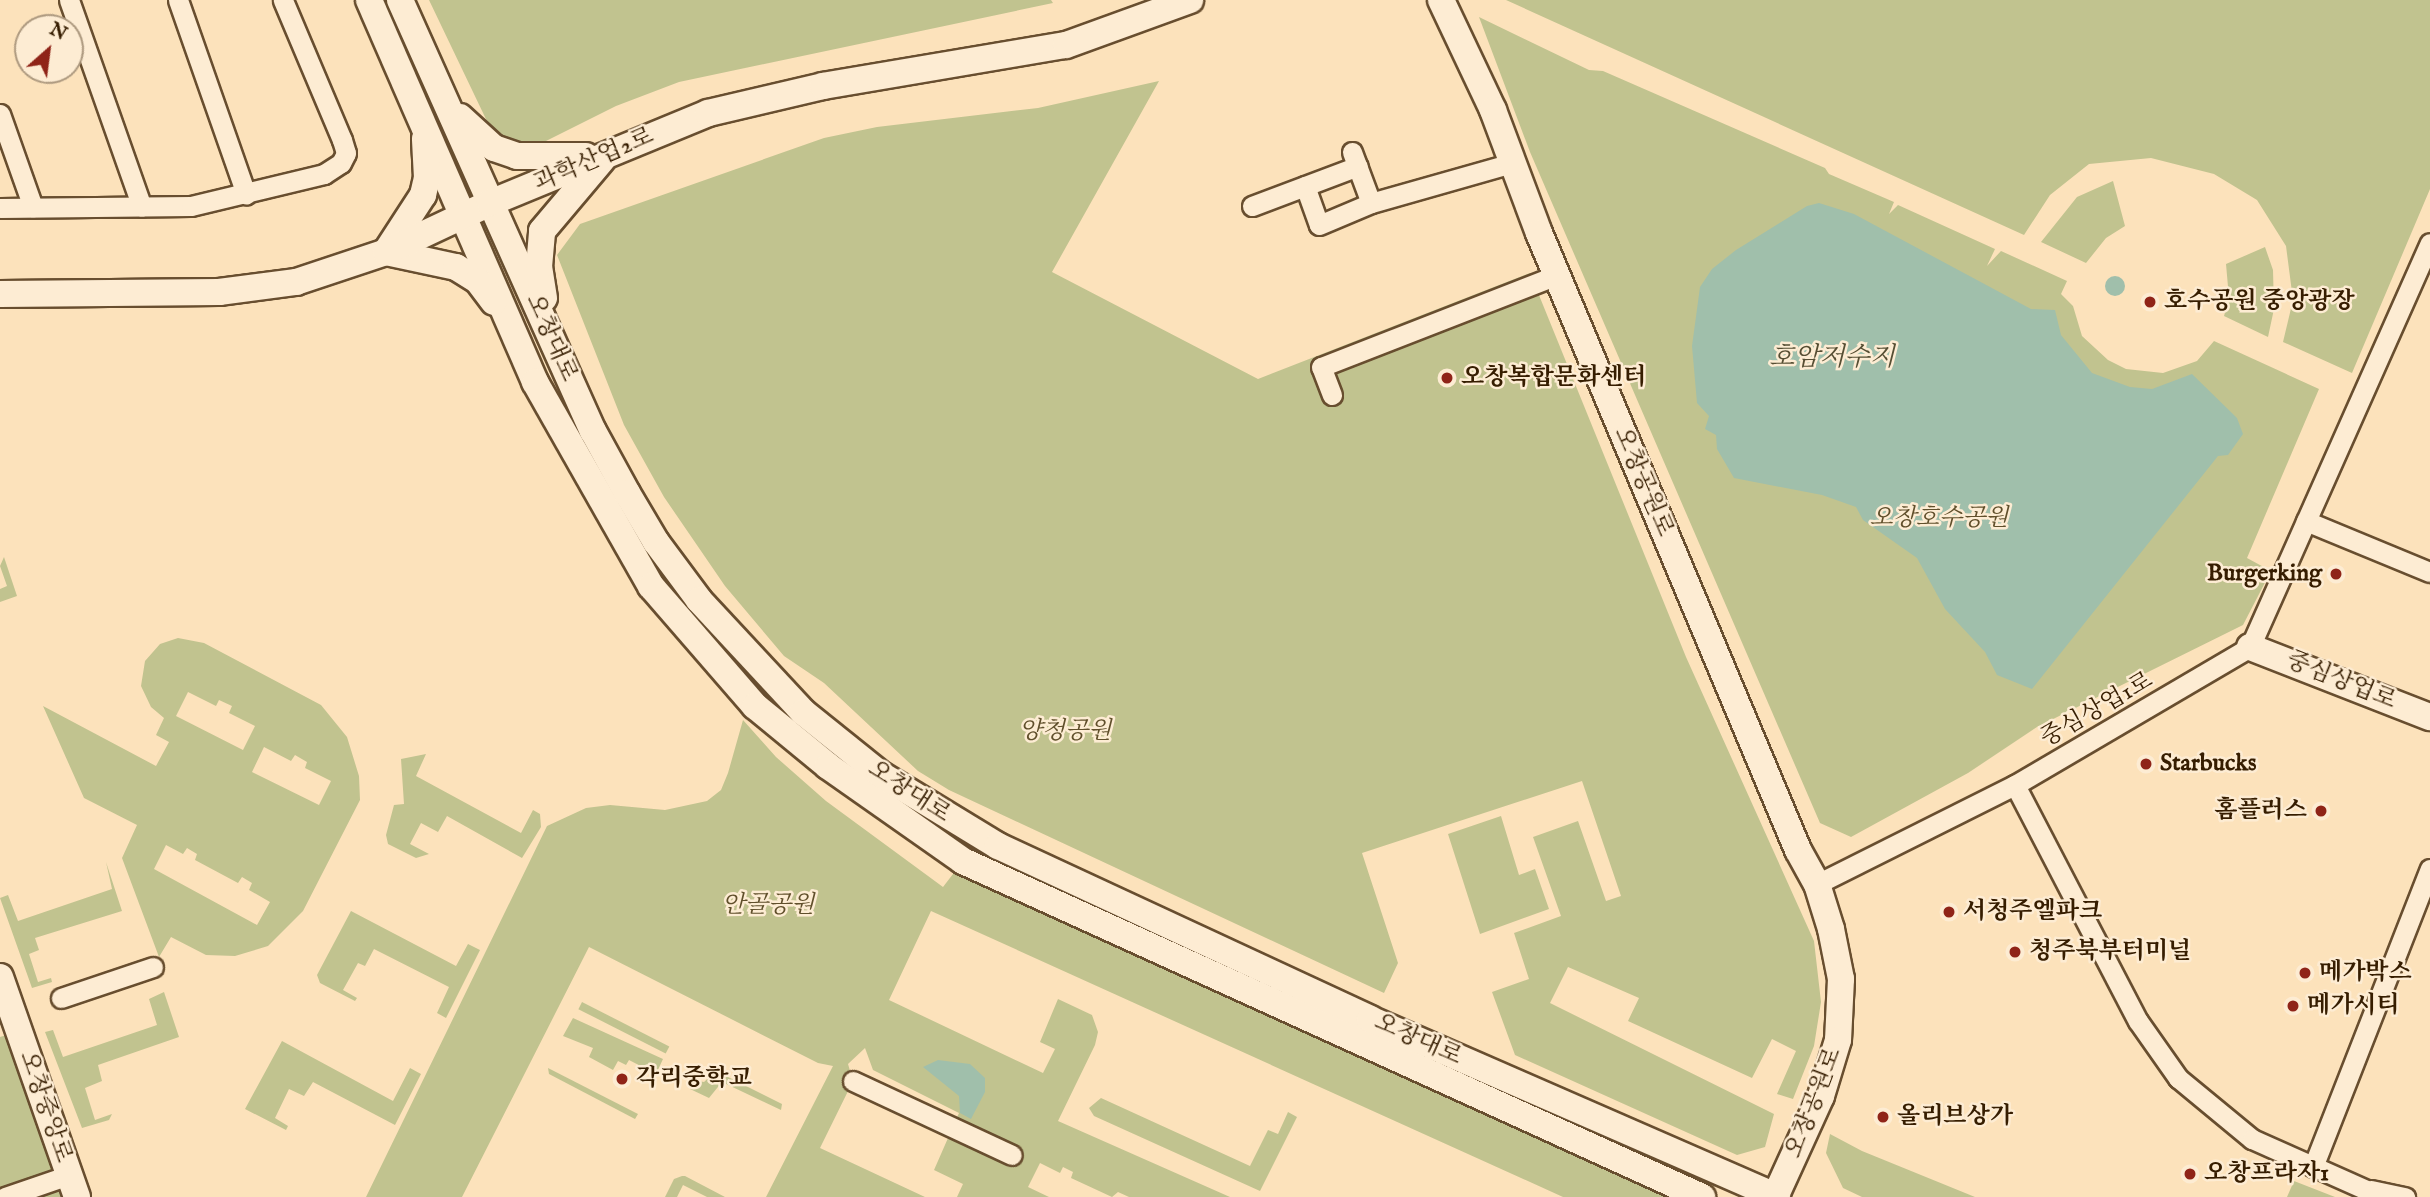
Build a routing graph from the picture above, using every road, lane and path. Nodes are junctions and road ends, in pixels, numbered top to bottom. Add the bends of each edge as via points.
1 (69, 0) edge
2 (178, 0) edge
3 (283, 0) edge
4 (369, 0) edge
5 (400, 0) edge
6 (1190, 0) edge
7 (1441, 0) edge
8 (450, 105) junction
9 (0, 114) edge
10 (424, 123) junction
11 (608, 154) junction
12 (1513, 163) junction
13 (1305, 186) junction
14 (246, 194) junction
15 (491, 203) junction
16 (1371, 203) junction
17 (1252, 206) dead end
18 (33, 207) junction
19 (142, 207) junction
20 (0, 208) edge
21 (465, 215) junction
22 (2430, 243) edge
23 (386, 252) junction
24 (1557, 275) junction
25 (0, 294) edge
26 (510, 322) junction
27 (551, 338) junction
28 (1332, 395) dead end
29 (2306, 521) junction
30 (2430, 571) edge
31 (2250, 647) junction
32 (2430, 717) edge
33 (2015, 785) junction
34 (2430, 869) edge
35 (1817, 884) junction
36 (153, 967) dead end
37 (0, 976) edge
38 (61, 998) dead end
39 (853, 1081) dead end
40 (1012, 1155) dead end
41 (2313, 1167) junction
42 (73, 1186) edge
43 (2376, 1194) edge
44 (5, 1197) edge
45 (1702, 1197) edge
46 (1776, 1197) edge
47 (2405, 1197) edge

1 - 19 street
2 - 14 street
3 - 14 street via 346,153 341,163 324,174
4 - 10 main road, 오창대로
5 - 8 main road, 오창대로
6 - 11 main road, 과학산업2로 via 1066,45 822,86 708,113
7 - 12 main road, 오창공원로
8 - 11 main road via 494,149 517,156
8 - 15 main road, 오창대로
9 - 18 street
10 - 21 main road, 오창대로
10 - 23 main road via 427,178 422,195
11 - 15 main road, 과학산업2로
11 - 27 main road via 542,231 538,267
12 - 16 street
12 - 24 main road, 오창공원로
13 - 16 street via 1319,225
13 - 16 street via 1355,159
13 - 17 street
14 - 19 street via 191,206
15 - 21 main road, 과학산업2로
15 - 27 main road, 오창대로
18 - 19 street
18 - 20 street
21 - 23 main road, 과학산업2로
21 - 26 main road, 오창대로
22 - 29 street
23 - 25 main road, 과학산업2로 via 259,290
23 - 26 main road via 456,267 478,281
24 - 28 street via 1321,367
24 - 35 main road, 오창공원로 via 1798,850
26 - 45 main road, 오창대로 via 535,382 651,586 755,706 828,766 963,861
27 - 46 main road, 오창대로 via 599,441 677,571 751,660 803,712 880,774 998,846 1103,897
29 - 30 street
29 - 31 street
31 - 32 main road, 중심상업로
31 - 33 street, 중심상업1로
33 - 35 street
33 - 41 street via 2138,1021 2178,1078 2252,1139
34 - 41 street
35 - 46 main road, 오창공원로 via 1841,979 1838,1040 1821,1096
36 - 38 street
37 - 42 main road, 오창중앙로
39 - 40 street
41 - 43 street
42 - 44 street
43 - 47 street

